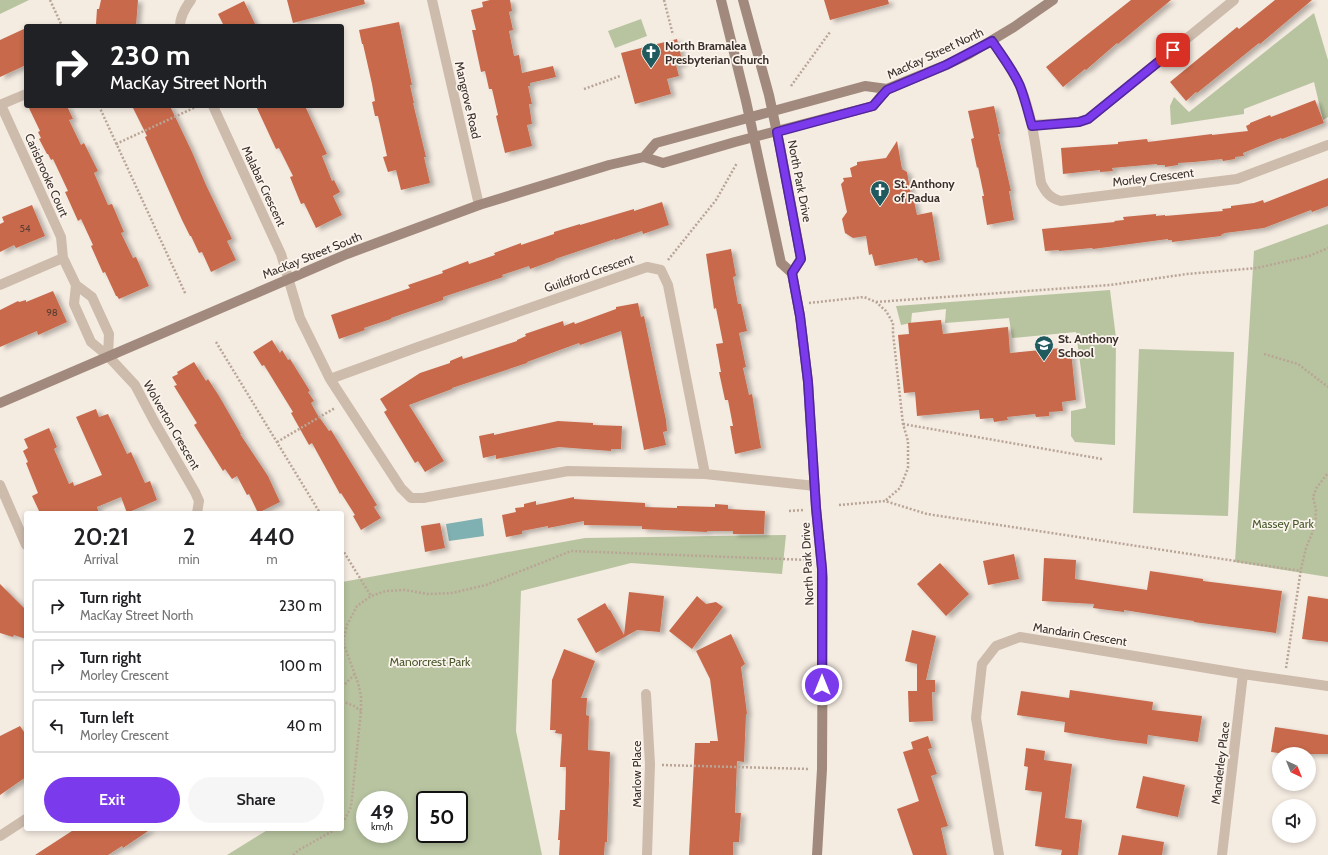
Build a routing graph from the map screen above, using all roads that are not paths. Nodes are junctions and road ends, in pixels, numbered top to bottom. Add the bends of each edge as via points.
1 (191, 0) edge
2 (432, 0) edge
3 (721, 0) edge
4 (743, 0) edge
5 (1053, 0) edge
6 (1234, 0) edge
7 (180, 24) edge
8 (992, 41) junction
9 (887, 90) junction
10 (24, 95) edge
11 (0, 105) edge
12 (214, 108) edge
13 (772, 111) junction
14 (750, 118) junction
15 (1032, 126) junction
16 (777, 132) junction
17 (754, 137) junction
18 (1328, 145) edge
19 (644, 157) junction
20 (479, 205) junction
21 (63, 258) junction
22 (792, 273) junction
23 (289, 279) junction
24 (0, 285) edge
25 (76, 285) junction
26 (108, 356) junction
27 (330, 380) junction
28 (0, 403) edge
29 (706, 474) junction
30 (0, 485) edge
31 (815, 486) junction
32 (197, 511) edge
33 (24, 540) edge
34 (1243, 674) junction
35 (1328, 686) edge
36 (646, 694) dead end
37 (24, 820) edge
38 (0, 836) edge
39 (647, 855) edge
40 (817, 855) edge
41 (999, 855) edge
42 (1222, 855) edge

1 - 7 street via 184,9
2 - 20 street, Mangrove Road
3 - 14 street, North Park Drive
4 - 13 street, North Park Drive
5 - 8 street, MacKay Street North
6 - 15 street via 1088,119
8 - 9 street, MacKay Street North via 946,65
8 - 15 street, Morley Crescent via 1020,86
9 - 13 street, MacKay Street North via 866,86
9 - 16 street, MacKay Street North via 873,106
10 - 11 street
11 - 21 street, Carisbrooke Court via 60,236
12 - 23 street, Malabar Crescent via 281,254
13 - 14 street
13 - 16 street, North Park Drive
14 - 17 street, North Park Drive
14 - 19 street via 656,143
15 - 18 street, Morley Crescent via 1041,183 1051,198 1061,201 1237,179
16 - 17 street
16 - 22 street, North Park Drive via 801,259
17 - 19 street via 663,163
17 - 22 street, North Park Drive via 781,263
19 - 20 street, MacKay Street South via 609,165
20 - 23 street, MacKay Street South via 347,254
21 - 24 street
21 - 25 street, Carisbrooke Court
22 - 31 street, North Park Drive via 808,382
23 - 26 street, MacKay Street South
23 - 27 street via 300,318
25 - 26 street, Carisbrooke Court via 92,297 108,334
25 - 26 street via 74,304 88,337
26 - 28 street, MacKay Street South
26 - 32 street, Wolverton Crescent via 134,385 196,492 199,501
27 - 29 street via 401,488 411,498 424,498 568,472
27 - 29 street, Guildford Crescent via 425,344 647,267 661,270 668,285
29 - 31 street
30 - 33 street
31 - 40 street, North Park Drive via 823,585 822,769
34 - 35 street, Mandarin Crescent
34 - 41 street, Mandarin Crescent via 1020,637 996,646 982,664 976,718
34 - 42 street, Manderley Place
36 - 39 street, Marlow Place via 650,764
37 - 38 street

